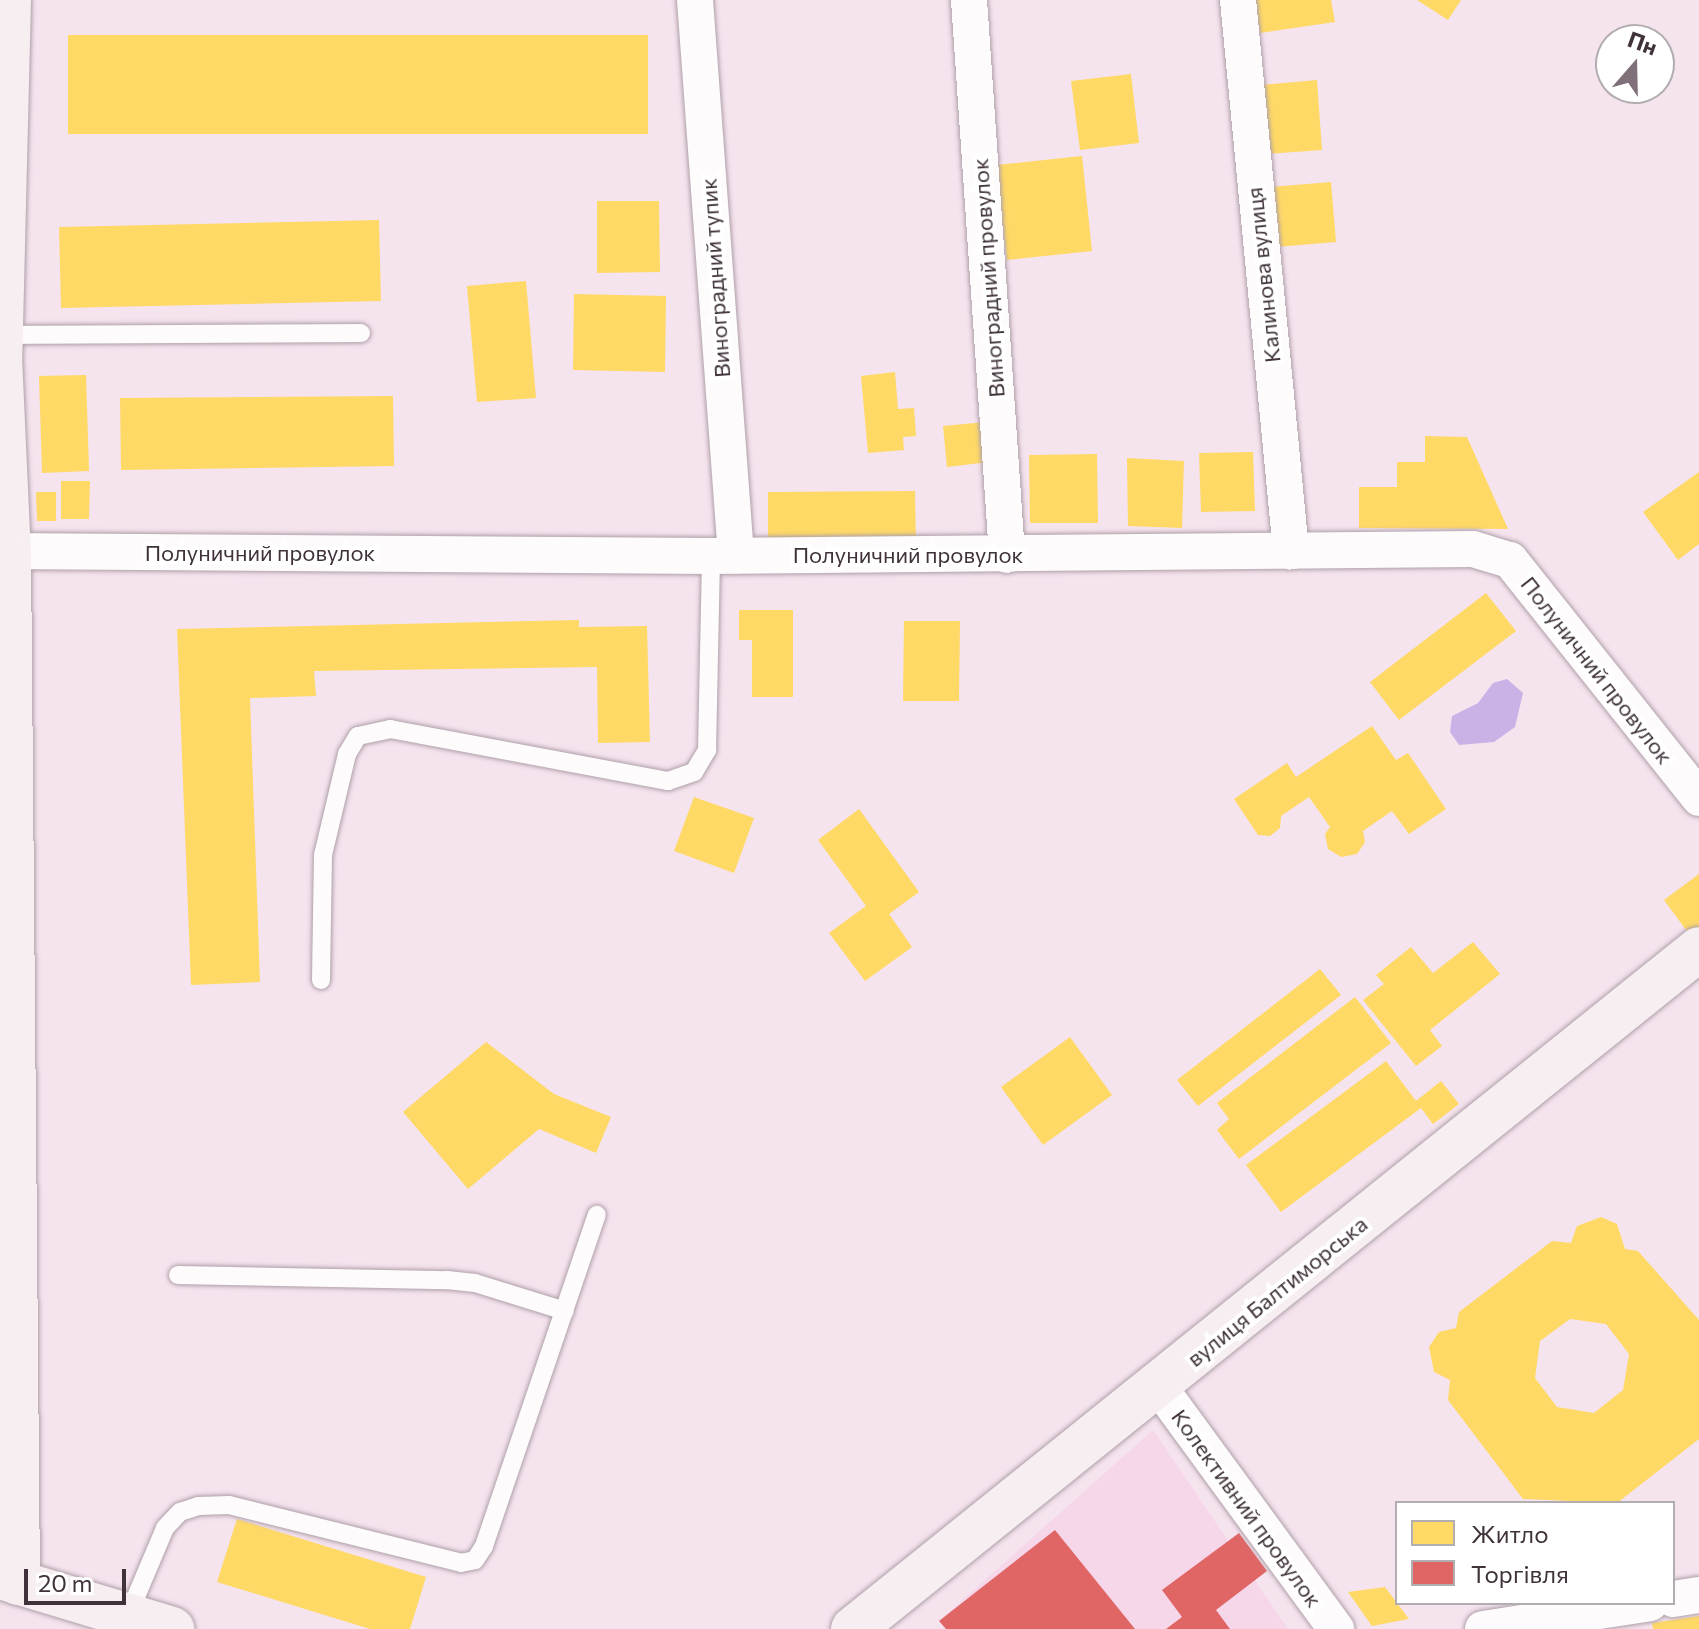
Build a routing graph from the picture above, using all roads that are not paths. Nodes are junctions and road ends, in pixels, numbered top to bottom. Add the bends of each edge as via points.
1 (9, 0) edge
2 (695, 0) edge
3 (969, 0) edge
4 (1238, 0) edge
5 (361, 333) dead end
6 (1, 335) edge
7 (1291, 551) junction
8 (4, 552) edge
9 (1007, 555) junction
10 (723, 556) junction
11 (1699, 798) edge
12 (1699, 949) edge
13 (321, 980) dead end
14 (597, 1215) dead end
15 (178, 1275) dead end
16 (565, 1311) junction
17 (1159, 1387) junction
18 (9, 1580) edge
19 (1699, 1595) edge
20 (1675, 1599) edge
21 (1637, 1605) edge
22 (127, 1621) edge
23 (172, 1629) edge
24 (853, 1629) edge
25 (1336, 1629) edge
26 (1483, 1629) edge

1 - 6 street
2 - 10 street, Виноградний тупик
3 - 9 street, Виноградний провулок
4 - 7 street, Калинова вулиця
5 - 6 lane
6 - 8 street
7 - 9 street, Полуничний провулок
7 - 11 street, Полуничний провулок via 1473,549 1510,560
8 - 10 street, Полуничний провулок
8 - 18 street
9 - 10 street, Полуничний провулок
10 - 13 lane via 707,750 694,772 668,781 390,729 358,736 347,754 323,855
12 - 17 street, вулиця Балтиморська
14 - 16 lane
15 - 16 lane via 447,1280
16 - 22 lane via 475,1560 461,1563 229,1505 198,1506 180,1512 165,1528
17 - 24 street, вулиця Балтиморська
17 - 25 street, Колективний провулок
18 - 22 street
19 - 20 street
21 - 26 street
22 - 23 street

